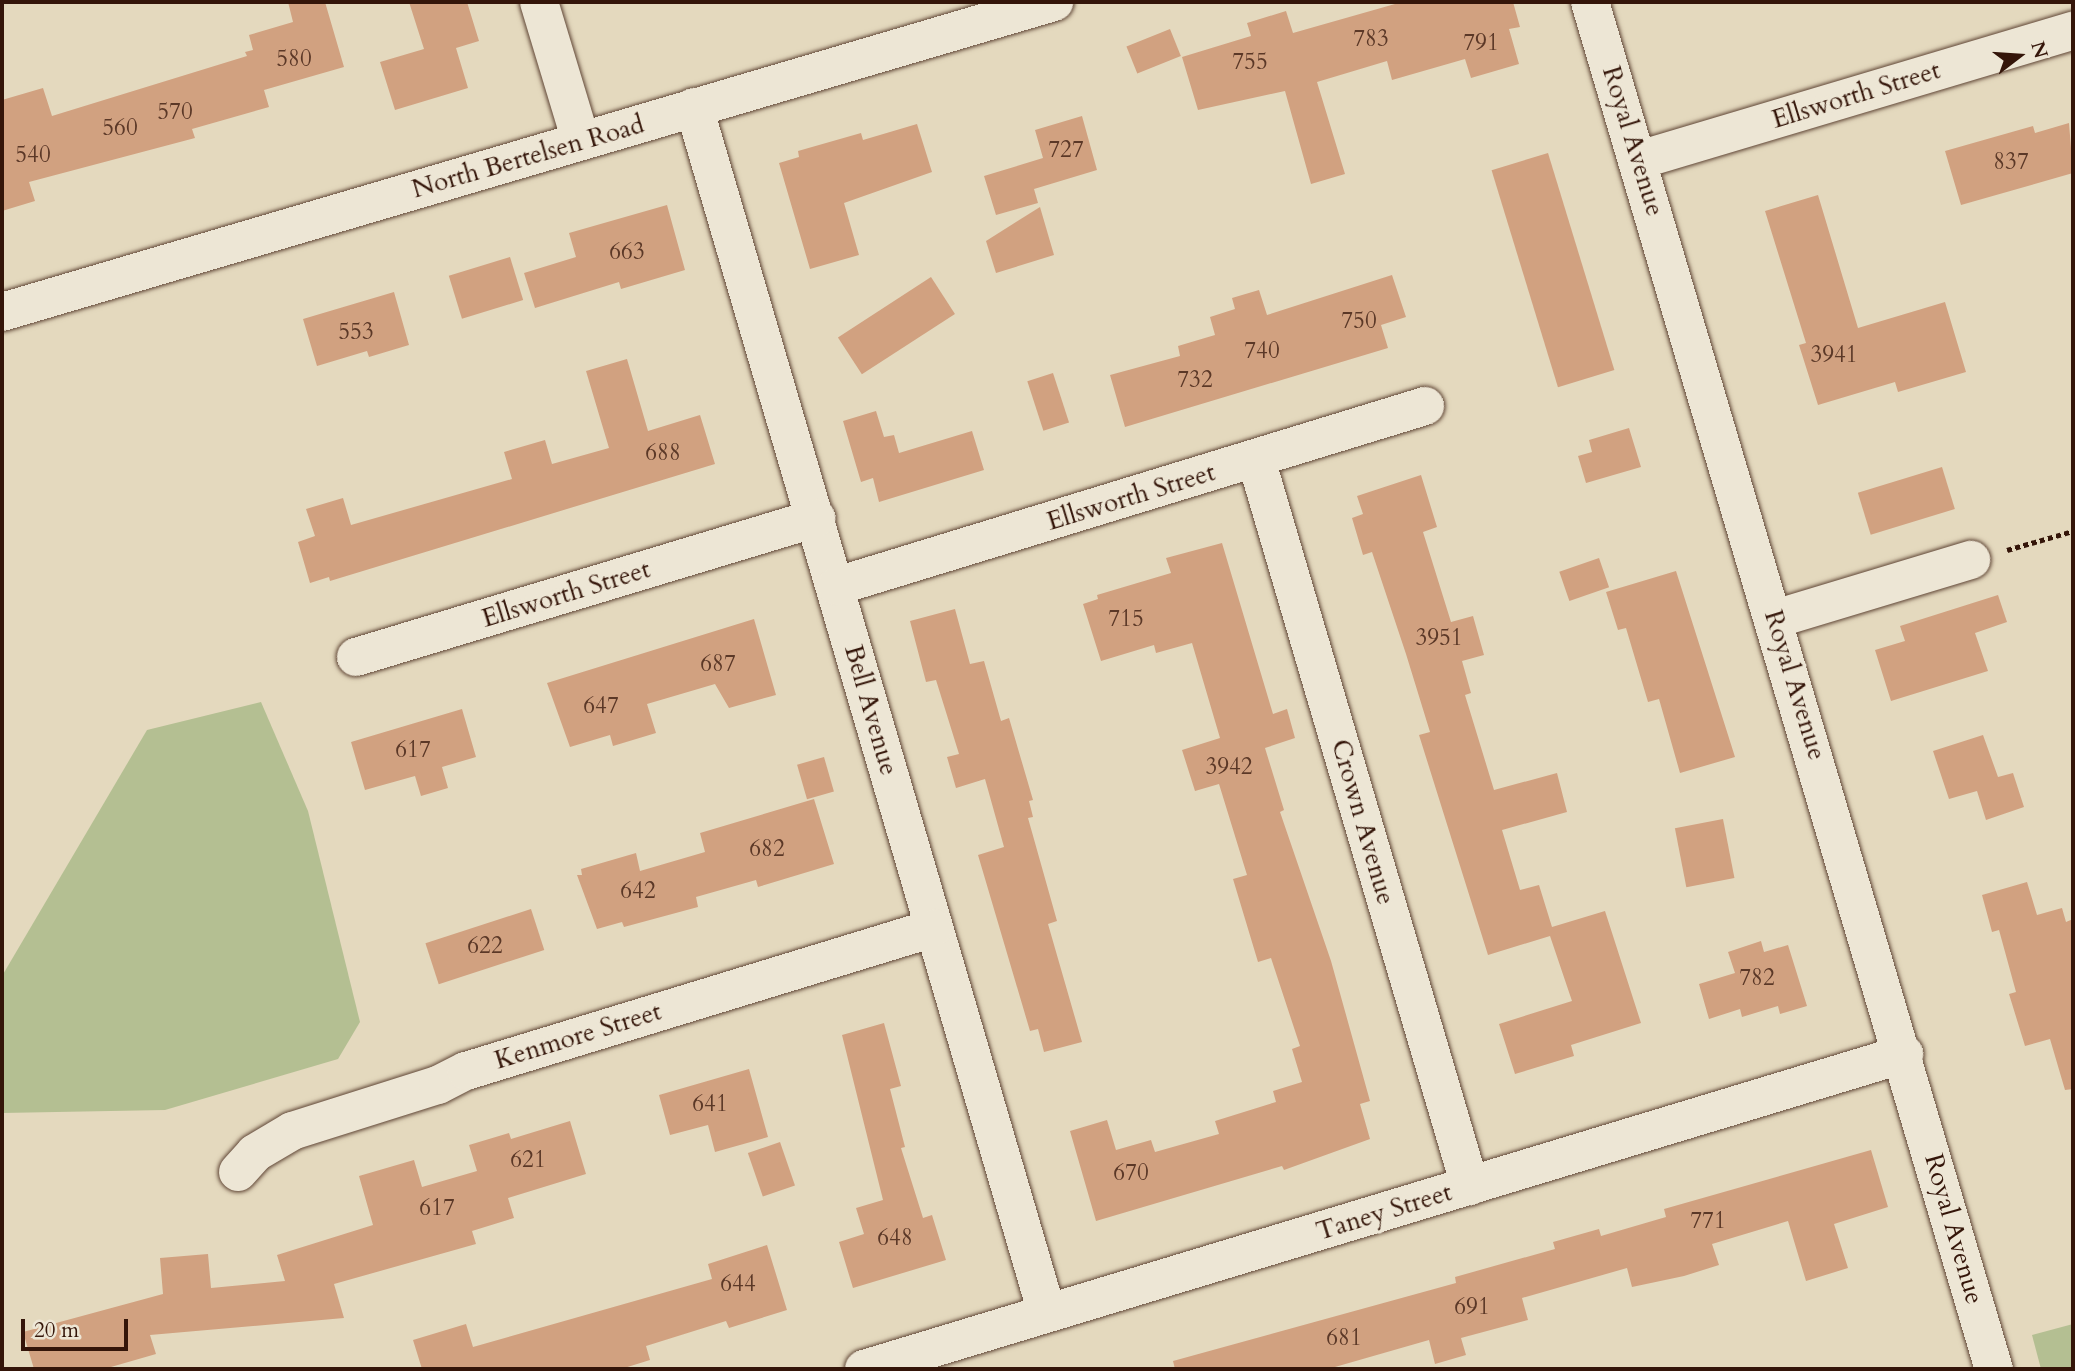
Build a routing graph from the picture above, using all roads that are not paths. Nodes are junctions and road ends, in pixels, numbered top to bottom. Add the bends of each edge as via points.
1 (539, 2) edge
2 (1054, 2) edge
3 (1590, 2) edge
4 (2073, 31) edge
5 (694, 107) junction
6 (581, 141) junction
7 (1639, 160) junction
8 (2, 312) edge
9 (1425, 406) dead end
10 (1256, 459) junction
11 (816, 518) junction
12 (1971, 560) road end
13 (837, 586) junction
14 (1775, 620) junction
15 (356, 657) dead end
16 (933, 928) junction
17 (1904, 1054) junction
18 (238, 1172) dead end
19 (1470, 1186) junction
20 (1047, 1313) junction
21 (864, 1369) edge
22 (1994, 1369) edge

1 - 6 street
2 - 5 street, North Bertelsen Road
3 - 7 street, Royal Avenue
4 - 7 street, Ellsworth Street
5 - 6 street, North Bertelsen Road
5 - 11 street, Bell Avenue
6 - 8 street, North Bertelsen Road
7 - 14 street, Royal Avenue
9 - 10 street, Ellsworth Street
10 - 13 street, Ellsworth Street
10 - 19 street, Crown Avenue
11 - 13 street, Bell Avenue
11 - 15 street, Ellsworth Street
12 - 14 street
13 - 16 street, Bell Avenue
14 - 17 street, Royal Avenue
16 - 18 street, Kenmore Street via 466,1071 292,1131 255,1153
16 - 20 street, Bell Avenue
17 - 19 street, Taney Street
17 - 22 street, Royal Avenue
19 - 20 street, Taney Street
20 - 21 street, Taney Street

